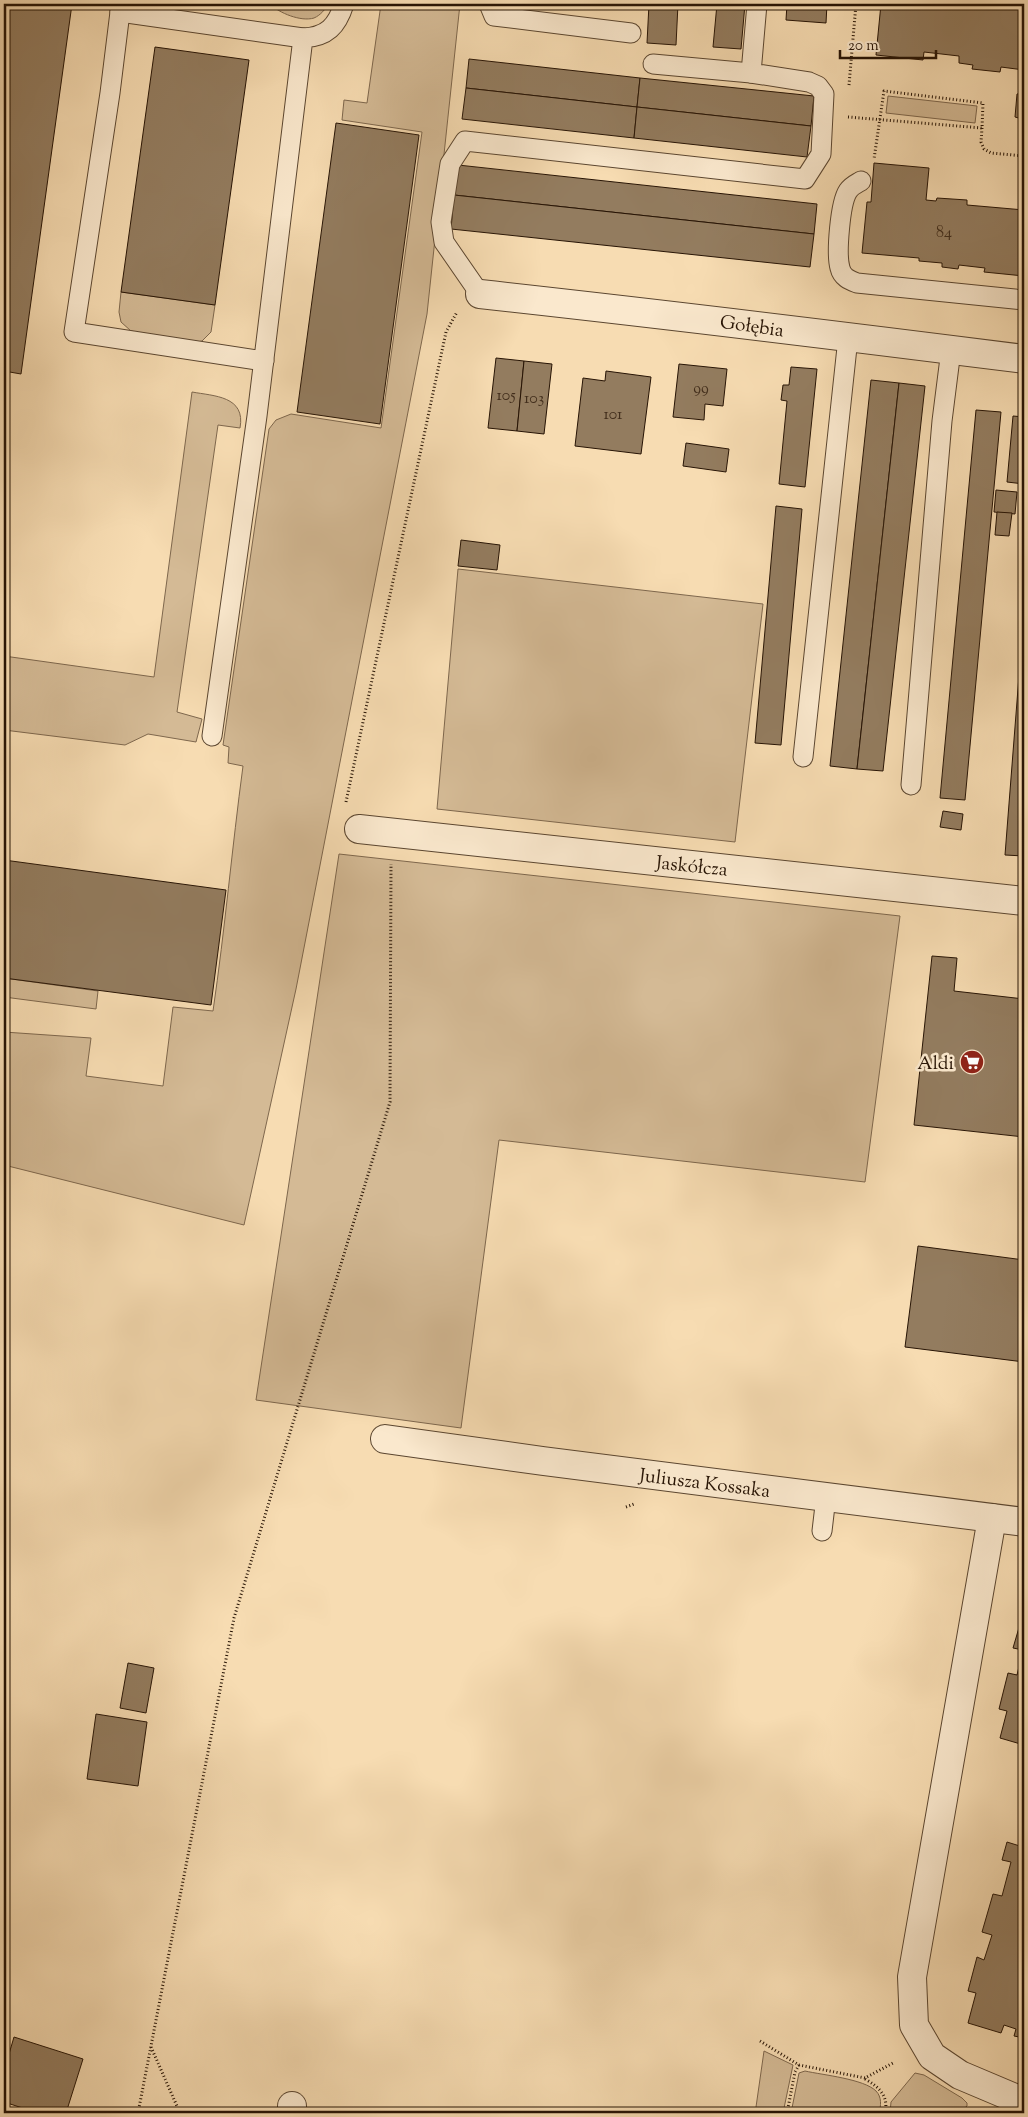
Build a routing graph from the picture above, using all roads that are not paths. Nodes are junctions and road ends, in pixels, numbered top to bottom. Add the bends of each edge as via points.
1 (344, 4) edge
2 (489, 4) edge
3 (756, 4) edge
4 (121, 8) edge
5 (631, 33) dead end
6 (303, 38) junction
7 (653, 64) dead end
8 (751, 73) junction
9 (861, 181) dead end
10 (480, 294) joint
11 (1024, 300) edge
12 (848, 338) junction
13 (951, 350) junction
14 (1024, 359) edge
15 (264, 361) junction
16 (212, 736) dead end
17 (803, 757) dead end
18 (910, 785) dead end
19 (359, 830) road end
20 (1024, 901) edge
21 (385, 1439) dead end
22 (826, 1497) junction
23 (992, 1518) junction
24 (1024, 1522) edge
25 (822, 1531) dead end
26 (1024, 2102) edge

1 - 6 lane via 330,30 317,38
2 - 5 lane via 494,16
3 - 8 lane
4 - 6 lane
4 - 15 lane via 74,332
6 - 15 lane
7 - 8 lane
8 - 10 lane via 809,82 824,94 820,154 805,179 465,141 450,164 441,222 444,242
9 - 11 lane via 848,191 843,206 838,251 840,269 846,279 857,283
10 - 12 street, Gołębia via 738,322
12 - 13 street, Gołębia
12 - 17 lane
13 - 14 street, Gołębia
13 - 18 lane
15 - 16 lane
19 - 20 street, Jaskółcza
21 - 22 street, Juliusza Kossaka
22 - 23 street, Juliusza Kossaka
22 - 25 lane
23 - 24 street, Juliusza Kossaka
23 - 26 street via 912,1978 914,2025 932,2056 960,2075

